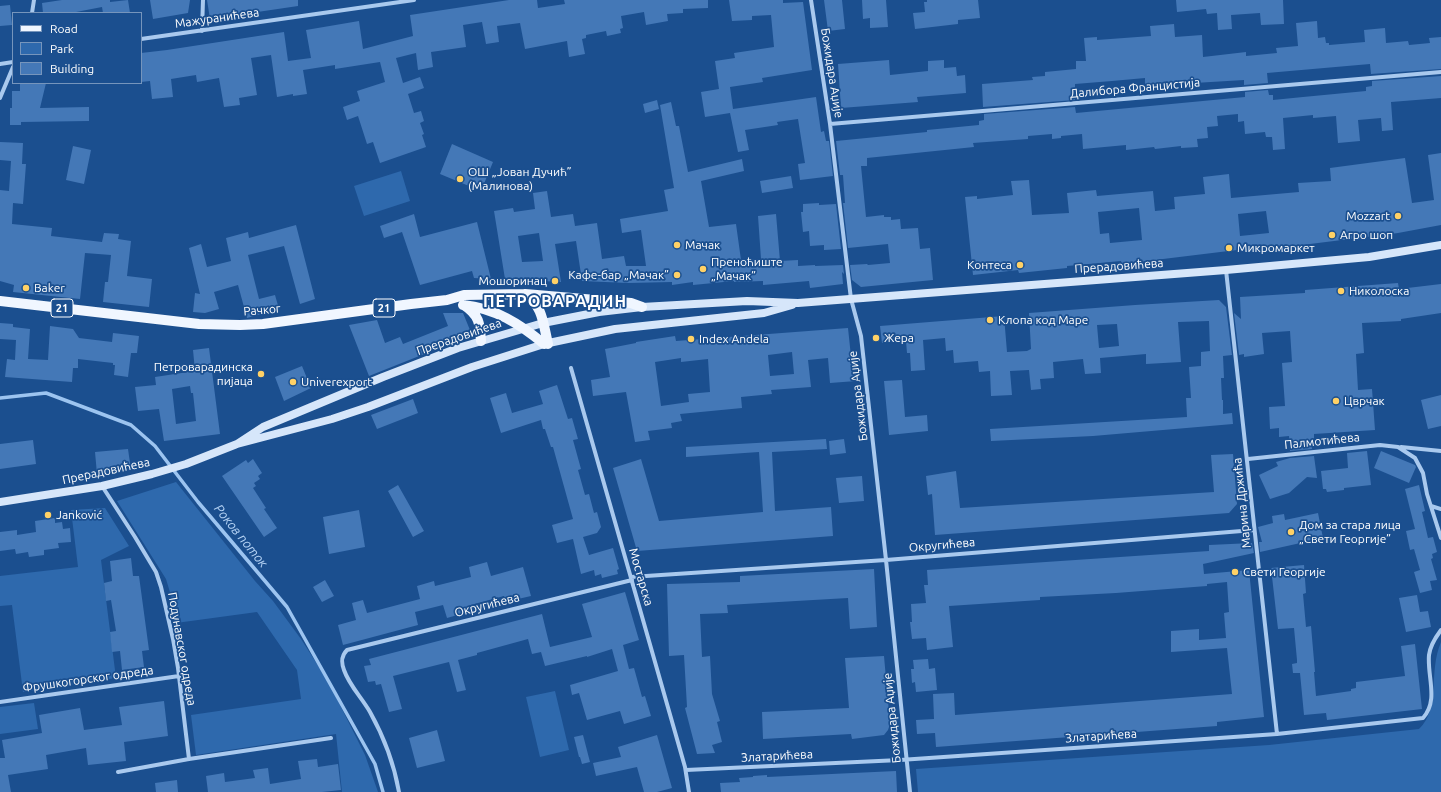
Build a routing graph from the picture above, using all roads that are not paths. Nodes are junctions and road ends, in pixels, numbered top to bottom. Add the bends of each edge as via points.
1 (34, 0) edge
2 (203, 0) edge
3 (414, 0) edge
4 (811, 0) edge
5 (32, 12) edge
6 (202, 31) junction
7 (142, 39) edge
8 (12, 62) edge
9 (0, 64) edge
10 (12, 69) edge
11 (1441, 72) edge
12 (0, 98) edge
13 (830, 124) junction
14 (1441, 246) edge
15 (1226, 270) junction
16 (525, 294) junction
17 (851, 299) junction
18 (447, 300) junction
19 (0, 301) edge
20 (798, 303) junction
21 (463, 305) junction
22 (642, 307) junction
23 (543, 323) junction
24 (524, 328) junction
25 (481, 341) junction
26 (546, 344) junction
27 (571, 368) dead end
28 (237, 444) junction
29 (1398, 447) junction
30 (1441, 451) edge
31 (1248, 459) junction
32 (102, 486) junction
33 (0, 502) edge
34 (1431, 506) junction
35 (1441, 509) edge
36 (1254, 530) junction
37 (1441, 538) edge
38 (886, 560) junction
39 (631, 579) junction
40 (1441, 630) edge
41 (179, 676) junction
42 (0, 702) edge
43 (1278, 734) junction
44 (331, 738) dead end
45 (189, 759) junction
46 (906, 759) junction
47 (686, 770) junction
48 (118, 772) dead end
49 (399, 792) edge
50 (689, 792) edge
51 (910, 792) edge

1 - 5 street
2 - 6 street
3 - 6 street, Мажуранићева
4 - 13 street, Божидара Аџије
6 - 7 street, Мажуранићева
8 - 9 street
10 - 12 street
11 - 13 street, Далибора Францистија
13 - 17 street, Божидара Аџије
14 - 15 main road, Прерадовићева via 1368,257
15 - 17 main road, Прерадовићева
15 - 31 street, Марина Држића
16 - 18 main road, Рачког / 21 via 464,294
16 - 22 main road, 21 via 631,303
16 - 23 main road via 537,305
17 - 20 main road, Прерадовићева
17 - 38 street, Божидара Аџије via 861,336
18 - 19 main road, Рачког / 21 via 240,325 191,323
18 - 21 main road, 21
20 - 22 main road, Прерадовићева via 747,301
20 - 26 main road, Прерадовићева via 764,313 615,329
21 - 24 main road, 21 via 489,310
21 - 25 main road via 476,316
22 - 23 main road, Прерадовићева
23 - 24 main road, Прерадовићева
23 - 26 main road
24 - 25 main road, Прерадовићева
24 - 26 main road, 21
25 - 28 main road, Прерадовићева via 383,377 263,427
26 - 28 main road, Прерадовићева via 472,367 332,419
27 - 39 street, Мостарска
28 - 32 main road, Прерадовићева via 154,474
29 - 30 street, Палмотићева
29 - 31 street, Палмотићева via 1380,445
29 - 34 street, Палмотићева via 1415,458 1423,473
31 - 36 street, Марина Држића
32 - 33 main road, Прерадовићева
32 - 41 street, Подунавског одреда via 156,572 173,639
34 - 35 street
34 - 37 street, Палмотићева
36 - 38 street, Округићева
36 - 43 street, Марина Држића
38 - 39 street, Округићева
38 - 46 street, Божидара Аџије
39 - 47 street, Мостарска
39 - 49 street, Округићева via 346,650 342,658 344,670 380,732 397,777
40 - 43 street, Златарићева via 1430,655 1432,693 1430,705 1423,718
41 - 42 street, Фрушкогорског одреда
41 - 45 street, Подунавског одреда
43 - 46 street, Златарићева
44 - 45 street
45 - 48 street
46 - 47 street, Златарићева
46 - 51 street, Божидара Аџије
47 - 50 street, Мостарска

